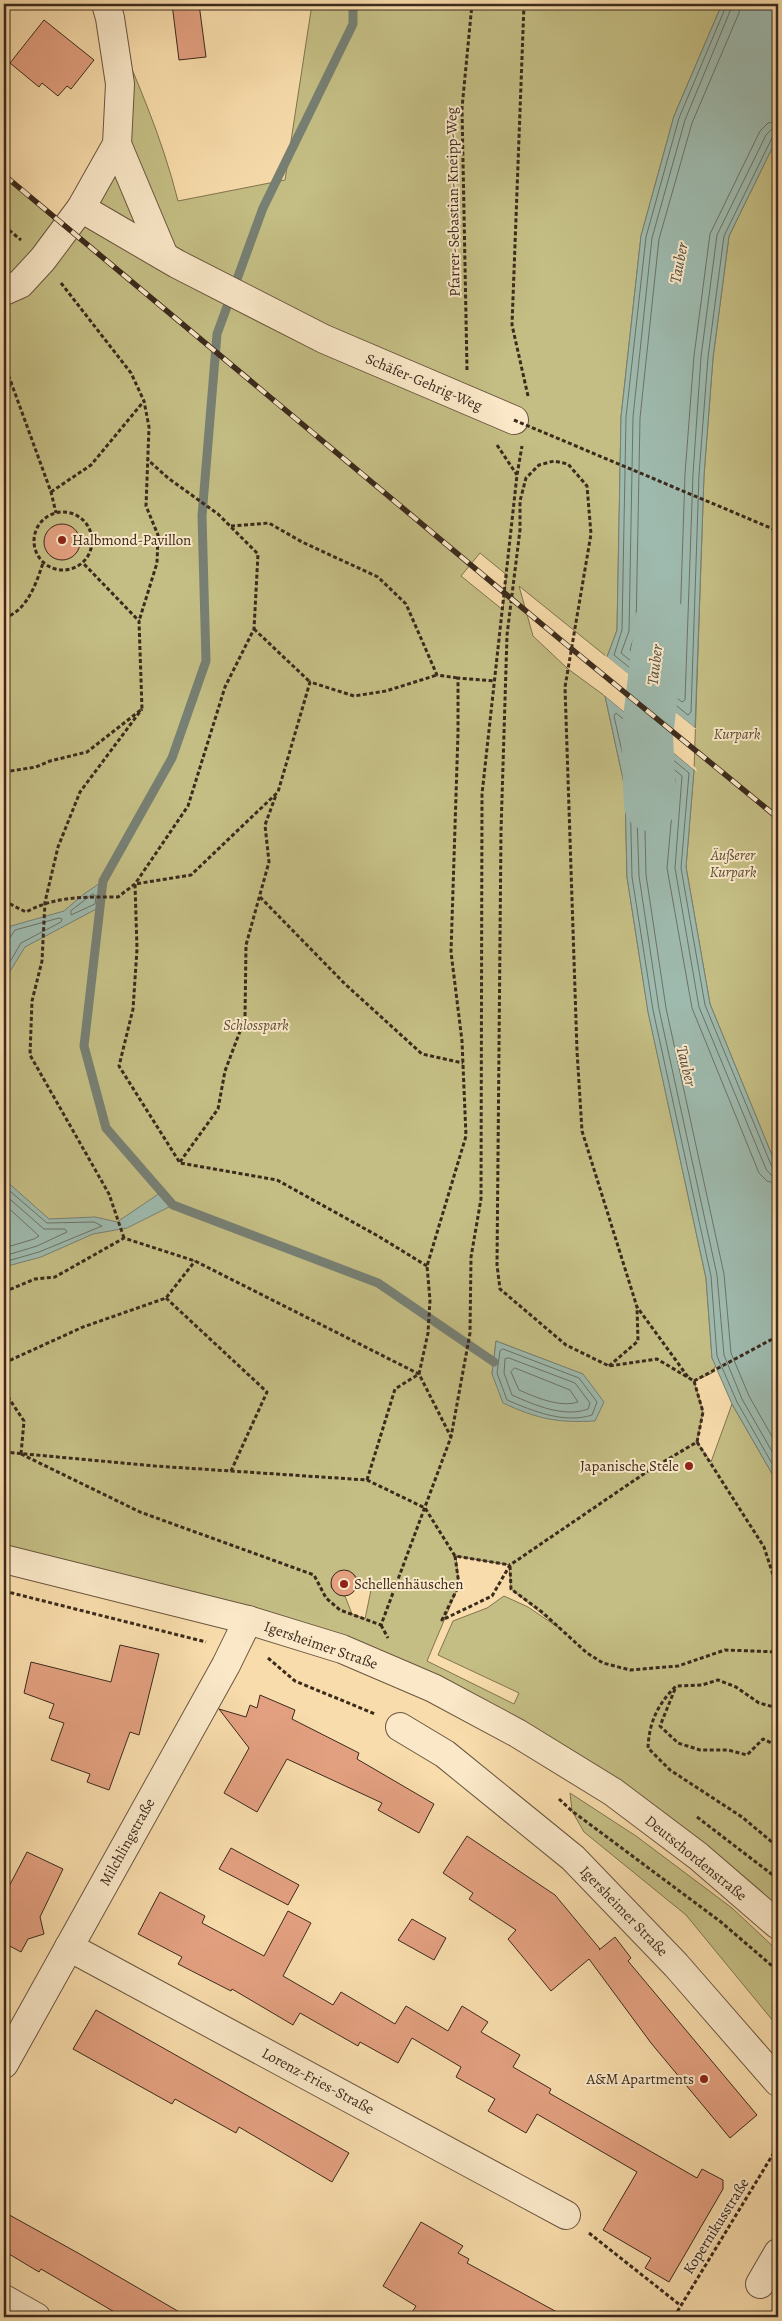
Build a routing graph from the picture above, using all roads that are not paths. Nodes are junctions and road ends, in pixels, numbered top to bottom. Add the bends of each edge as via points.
1 (108, 11) edge
2 (117, 144) junction
3 (81, 208) junction
4 (171, 260) junction
5 (4, 291) edge
6 (524, 423) road end
7 (4, 1559) edge
8 (248, 1620) junction
9 (400, 1727) road end
10 (613, 1792) joint
11 (778, 1925) edge
12 (69, 1946) junction
13 (7, 2052) edge
14 (778, 2082) edge
15 (566, 2215) road end
16 (778, 2253) edge
17 (760, 2284) dead end
18 (4, 2299) edge
19 (36, 2317) edge

1 - 2 street via 120,84
2 - 3 street
2 - 4 street
3 - 4 street, Schäfer-Gehrig-Weg
3 - 5 street via 20,284
4 - 6 street, Schäfer-Gehrig-Weg via 324,339
7 - 8 street, Igersheimer Straße
8 - 10 street, Igersheimer Straße via 342,1649 433,1688 516,1733
8 - 12 street, Milchlingstraße
9 - 14 street, Igersheimer Straße via 445,1754 573,1858 676,1965
10 - 11 street, Deutschordenstraße via 698,1856
12 - 13 street, Milchlingstraße
12 - 15 street, Lorenz-Fries-Straße
16 - 17 street
18 - 19 street

